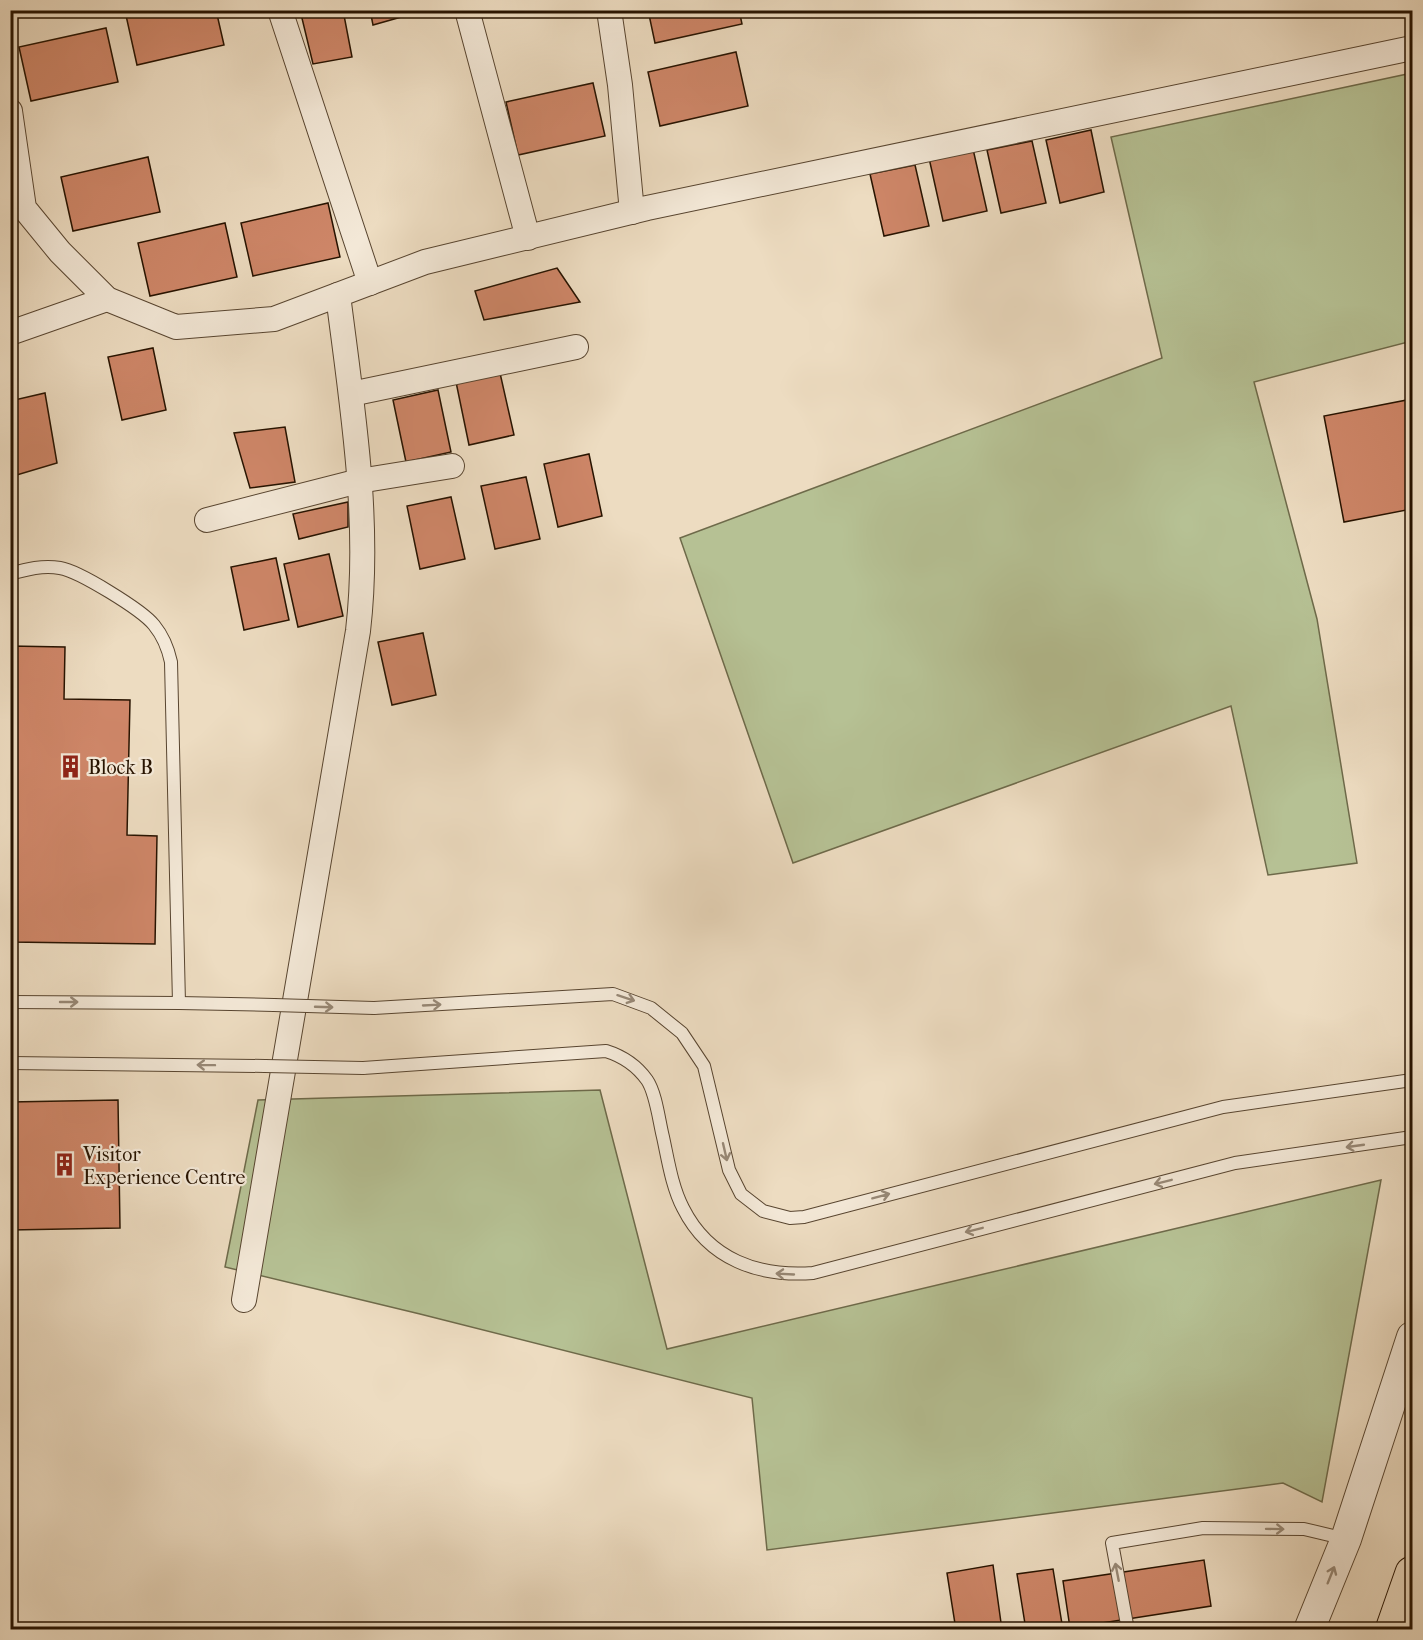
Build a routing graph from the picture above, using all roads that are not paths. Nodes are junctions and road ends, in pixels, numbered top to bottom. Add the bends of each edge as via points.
1 (280, 10) edge
2 (467, 10) edge
3 (609, 10) edge
4 (1413, 48) edge
5 (10, 111) edge
6 (632, 212) junction
7 (528, 238) junction
8 (370, 283) junction
9 (338, 295) junction
10 (107, 299) junction
11 (10, 333) edge
12 (576, 347) dead end
13 (351, 394) junction
14 (452, 466) dead end
15 (359, 481) junction
16 (207, 520) dead end
17 (10, 574) edge
18 (10, 1002) edge
19 (179, 1003) junction
20 (10, 1063) edge
21 (1413, 1080) edge
22 (1413, 1137) edge
23 (244, 1300) dead end
24 (1413, 1337) edge
25 (1346, 1539) junction
26 (1413, 1573) edge
27 (1128, 1629) edge
28 (1309, 1629) edge
29 (1392, 1629) edge

1 - 8 street
2 - 7 street
3 - 6 street
4 - 6 street
5 - 10 street via 24,208 60,252
6 - 7 street
7 - 8 street via 425,262
8 - 9 street
9 - 10 street via 274,319 176,327
9 - 13 street
10 - 11 street
12 - 13 street
13 - 15 street
14 - 15 street
15 - 16 street
15 - 23 street via 363,572 358,631
17 - 19 lane via 45,567 75,572 144,615 167,646 171,662
18 -> 19 lane
19 -> 21 lane, bridge via 374,1008 613,994 651,1008 682,1033 704,1066 729,1170 741,1194 763,1211 790,1218 1223,1107
22 -> 20 lane, bridge via 1235,1163 813,1273 788,1275 737,1262 697,1230 682,1208 651,1087 623,1058 606,1051 363,1068
24 - 25 street
27 -> 25 lane via 1112,1543 1203,1528 1304,1530
28 -> 25 street
26 - 29 highway

